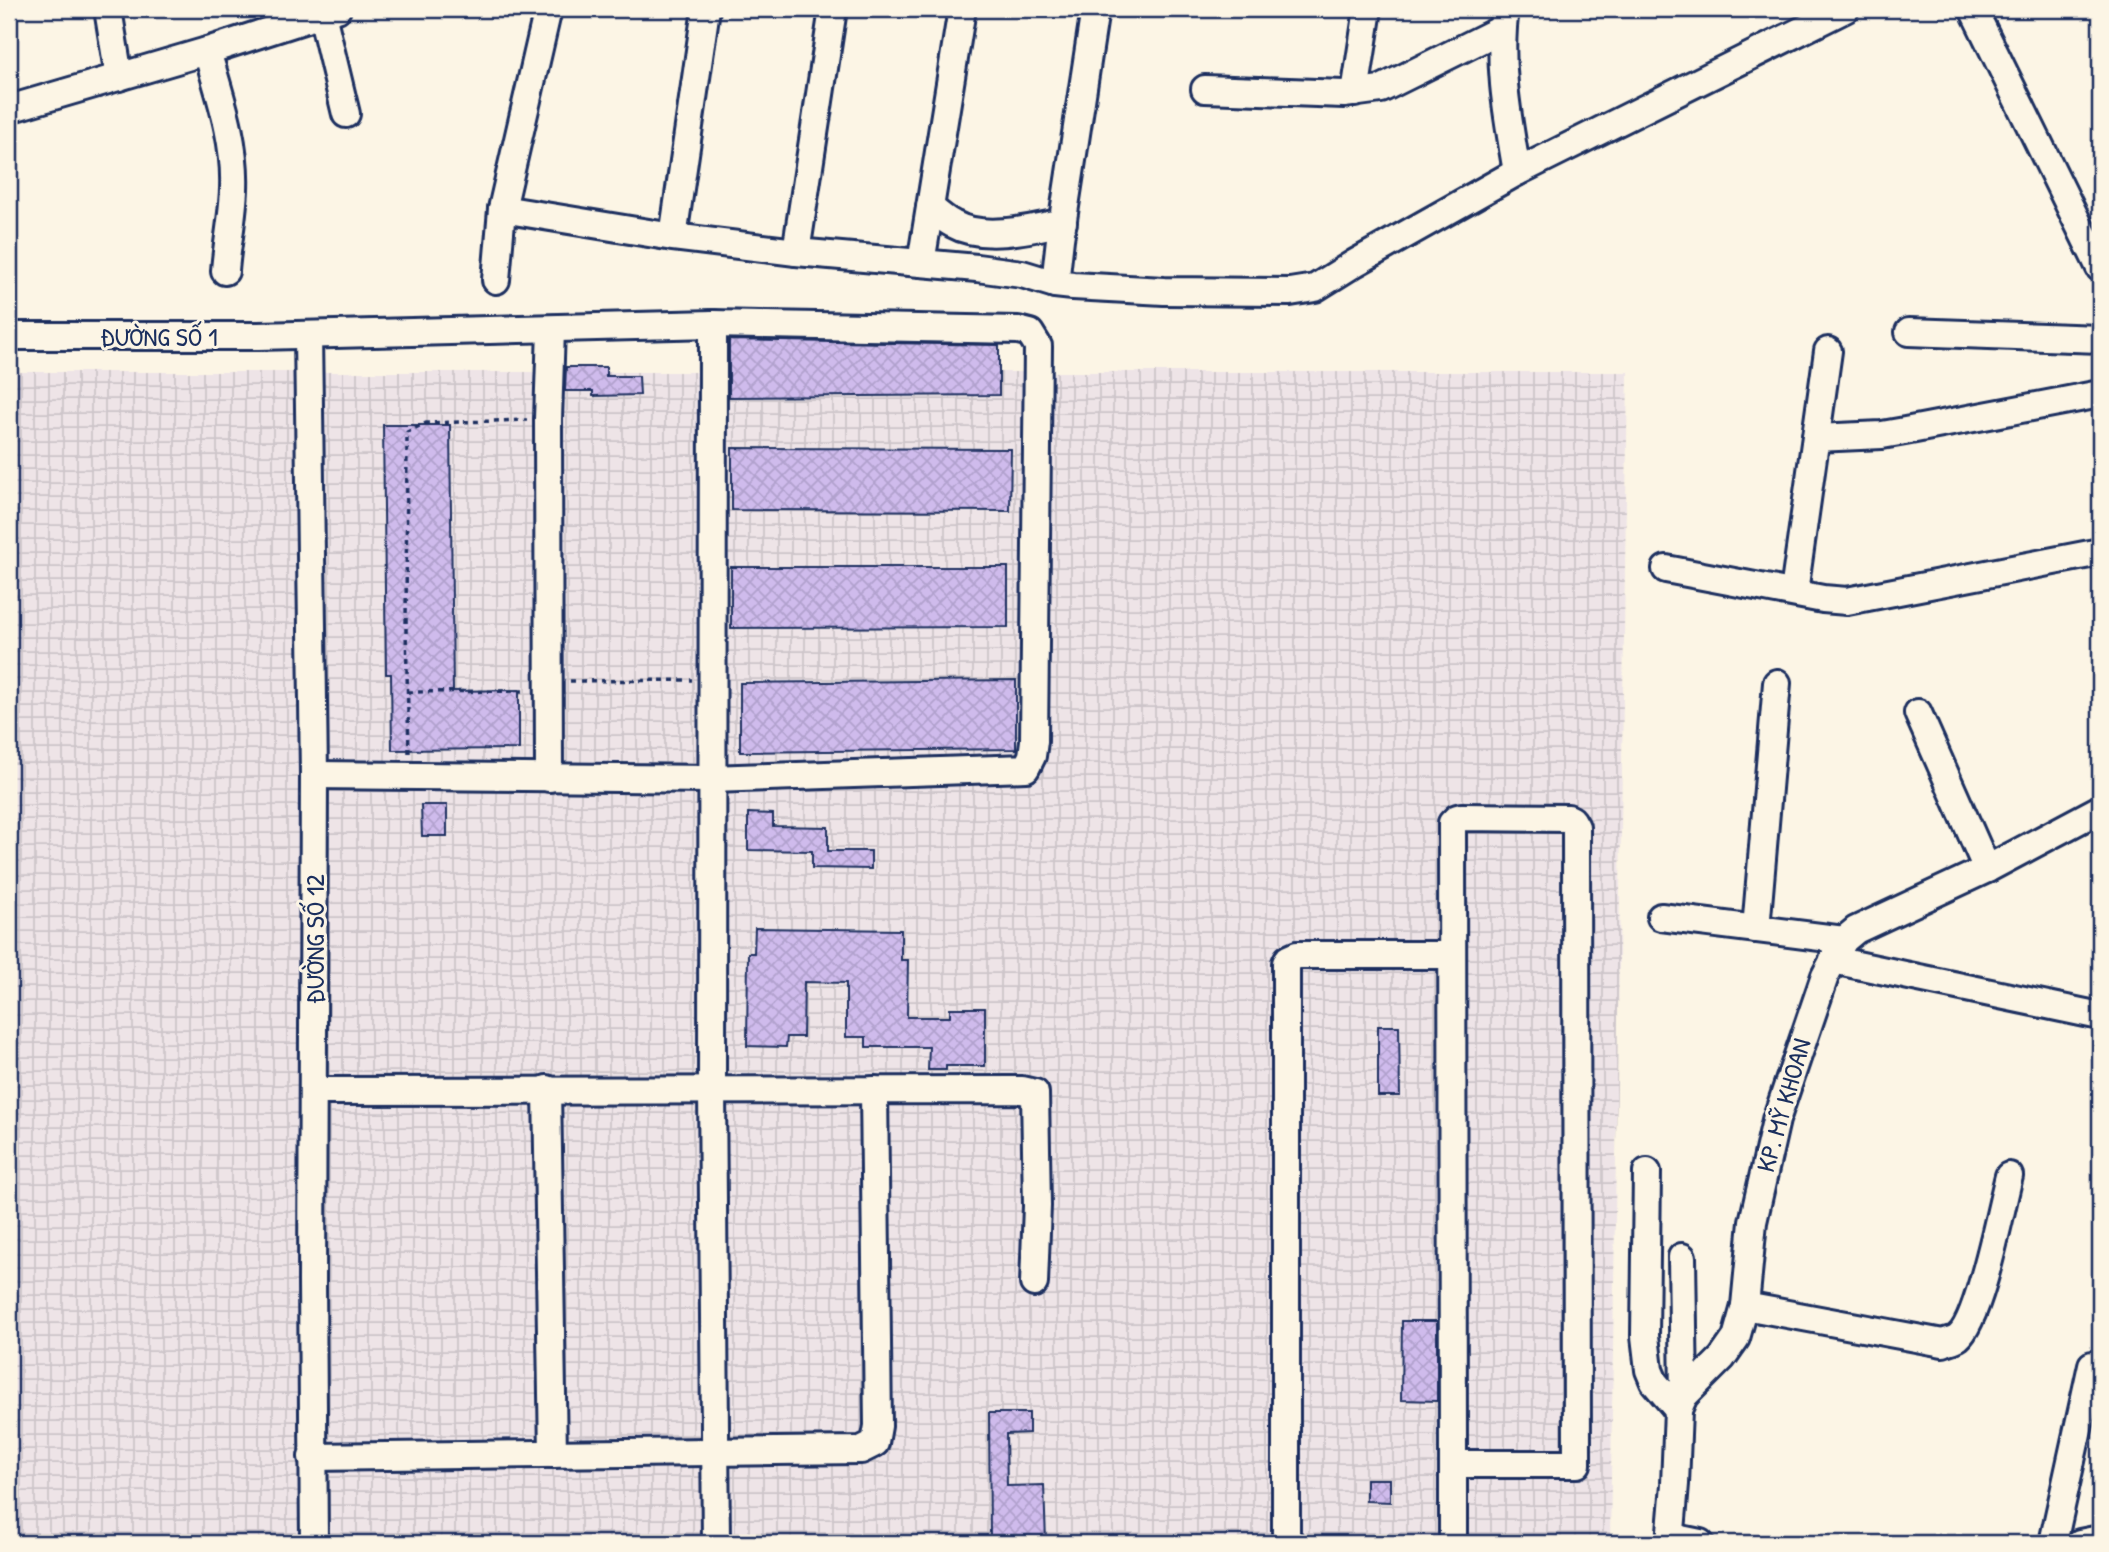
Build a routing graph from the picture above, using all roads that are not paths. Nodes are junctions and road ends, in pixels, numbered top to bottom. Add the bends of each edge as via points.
1 (108, 9) edge
2 (548, 9) edge
3 (706, 9) edge
4 (833, 9) edge
5 (961, 9) edge
6 (1095, 9) edge
7 (1368, 9) edge
8 (1845, 9) edge
9 (1973, 9) edge
10 (330, 11) edge
11 (1504, 19) edge
12 (207, 51) junction
13 (119, 78) junction
14 (1205, 89) dead end
15 (1355, 93) junction
16 (9, 108) edge
17 (346, 114) dead end
18 (1517, 172) junction
19 (930, 207) junction
20 (502, 209) junction
21 (1063, 222) junction
22 (673, 237) junction
23 (796, 252) junction
24 (921, 263) junction
25 (2100, 268) edge
26 (225, 271) dead end
27 (496, 280) dead end
28 (1055, 284) junction
29 (713, 324) junction
30 (551, 329) junction
31 (1909, 332) dead end
32 (308, 335) junction
33 (9, 336) edge
34 (2100, 339) edge
35 (1828, 351) dead end
36 (2100, 394) edge
37 (1816, 438) junction
38 (2100, 552) edge
39 (1665, 569) dead end
40 (1794, 592) junction
41 (1777, 683) dead end
42 (1918, 713) dead end
43 (314, 775) junction
44 (549, 778) junction
45 (711, 779) junction
46 (2100, 809) edge
47 (1987, 869) junction
48 (1661, 917) dead end
49 (1756, 929) junction
50 (1838, 950) junction
51 (1451, 955) junction
52 (2100, 1016) edge
53 (547, 1089) junction
54 (712, 1090) junction
55 (874, 1090) junction
56 (313, 1091) junction
57 (1647, 1172) dead end
58 (2009, 1176) dead end
59 (1682, 1257) dead end
60 (1034, 1283) dead end
61 (1745, 1306) junction
62 (2092, 1365) dead end
63 (1681, 1403) junction
64 (715, 1451) junction
65 (553, 1454) junction
66 (312, 1457) junction
67 (1453, 1465) junction
68 (2100, 1539) edge
69 (1670, 1540) edge
70 (314, 1543) edge
71 (716, 1543) edge
72 (1291, 1543) edge
73 (1453, 1543) edge
74 (1700, 1543) edge
75 (2053, 1543) edge
76 (2080, 1543) edge

1 - 13 street
2 - 20 street
3 - 22 street
4 - 23 street
5 - 19 street
6 - 21 street
7 - 15 street
8 - 18 street
9 - 25 street
10 - 12 street
10 - 17 street
11 - 15 street via 1381,89
11 - 18 street via 1508,116
12 - 13 street
12 - 26 street via 234,163
13 - 16 street
14 - 15 street
18 - 28 street via 1315,288 1231,292
19 - 21 street via 953,225 979,233
19 - 24 street
20 - 22 street
20 - 27 street
21 - 28 street
22 - 23 street
23 - 24 street
24 - 28 street via 1022,274
29 - 30 street, ĐƯỜNG SỐ 1
29 - 45 street
29 - 45 street, ĐƯỜNG SỐ 1 via 1018,330 1030,333 1038,346 1034,741 1026,768
30 - 32 street, ĐƯỜNG SỐ 1
30 - 44 street
31 - 34 street
32 - 33 street, ĐƯỜNG SỐ 1
32 - 43 street, ĐƯỜNG SỐ 12
35 - 37 street
36 - 37 street via 1882,435
37 - 40 street
38 - 40 street via 1847,601
39 - 40 street
41 - 49 street
42 - 47 street
43 - 44 street
43 - 56 street, ĐƯỜNG SỐ 12
44 - 45 street
45 - 54 street
46 - 47 street
47 - 50 street via 1856,930
48 - 49 street
49 - 50 street
50 - 52 street
50 - 61 street, KP. MỸ KHOAN via 1812,1009 1773,1133 1753,1222
51 - 67 street
51 - 67 street via 1454,820 1573,820 1577,1464
51 - 72 street via 1297,955 1286,963 1286,1536
53 - 54 street
53 - 56 street
53 - 65 street
54 - 55 street
54 - 64 street
55 - 60 street via 1035,1093
55 - 64 street via 875,1443 861,1450
56 - 66 street, ĐƯỜNG SỐ 12
57 - 63 street via 1649,1370 1654,1382
58 - 61 street via 1980,1294 1957,1338 1942,1343
59 - 63 street
61 - 63 street, KP. MỸ KHOAN via 1736,1338
62 - 75 street
63 - 69 street
64 - 65 street
64 - 71 street
65 - 66 street
66 - 70 street, ĐƯỜNG SỐ 12
67 - 73 street
68 - 76 street
69 - 74 street

